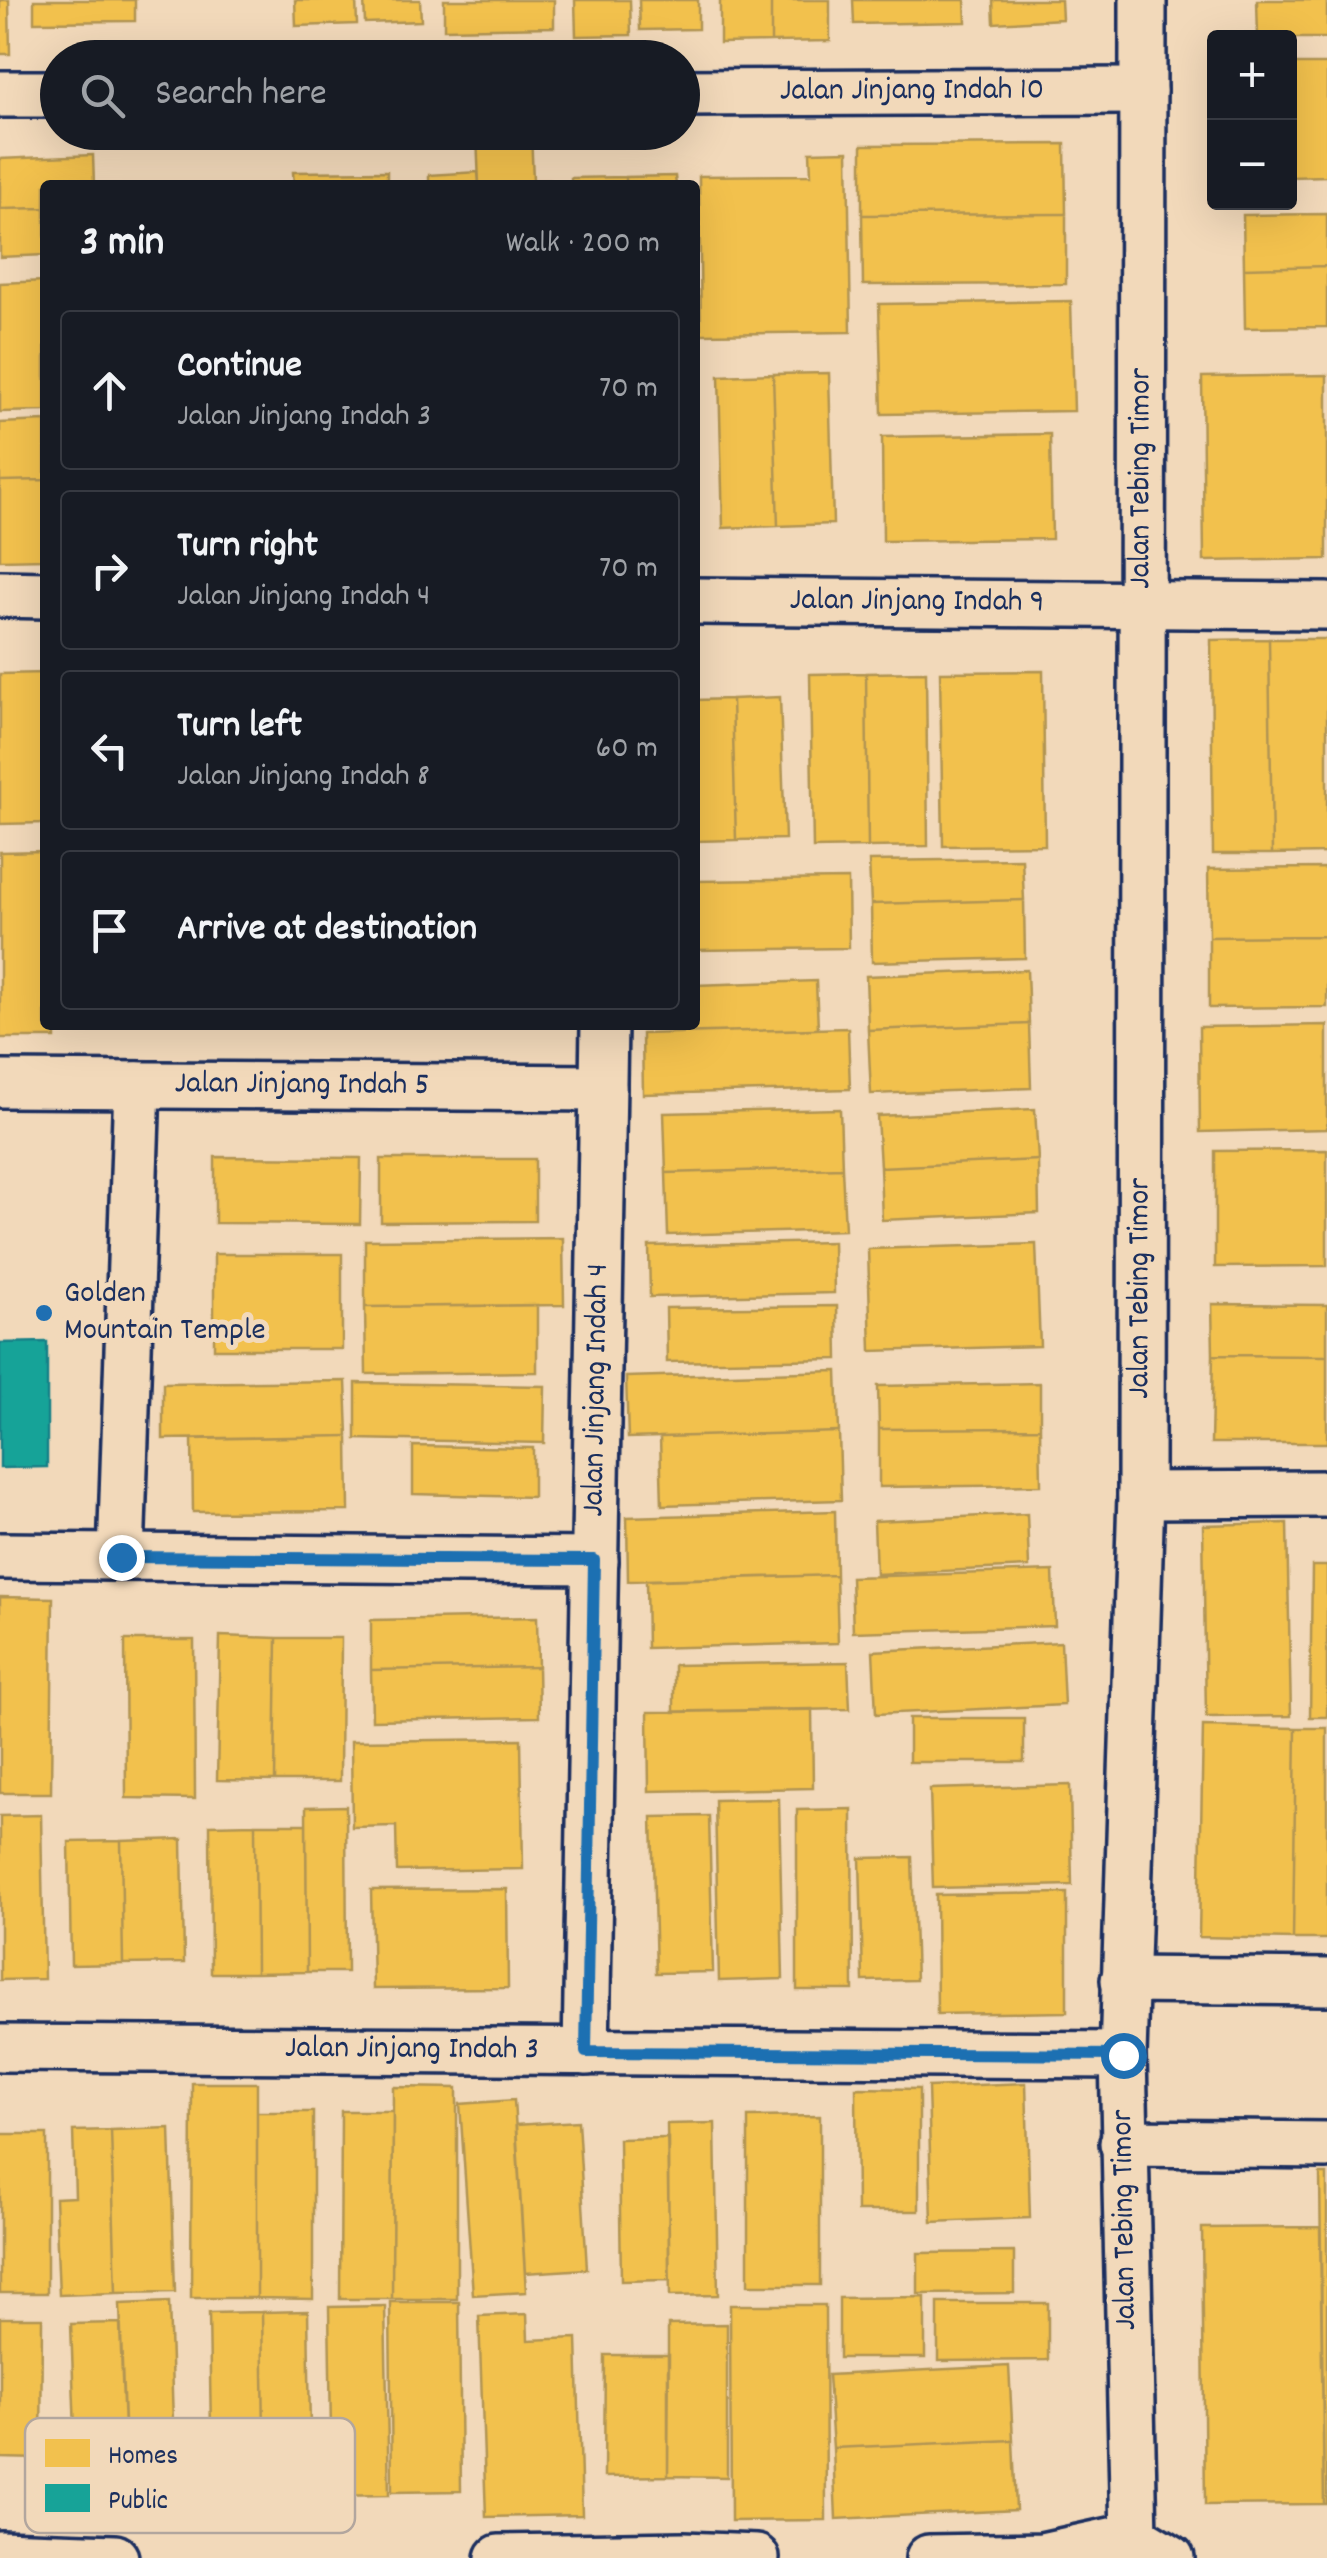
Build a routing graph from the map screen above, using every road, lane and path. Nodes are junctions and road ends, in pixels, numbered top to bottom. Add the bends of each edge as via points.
1 (1143, 0) edge
2 (700, 92) edge
3 (1143, 92) junction
4 (0, 94) edge
5 (40, 94) edge
6 (0, 594) edge
7 (40, 594) edge
8 (700, 601) edge
9 (1142, 606) junction
10 (1327, 606) edge
11 (604, 1030) edge
12 (0, 1084) edge
13 (138, 1086) junction
14 (603, 1088) junction
15 (1327, 1494) edge
16 (1141, 1495) junction
17 (0, 1556) edge
18 (121, 1557) junction
19 (594, 1560) junction
20 (1124, 1980) junction
21 (1327, 1982) edge
22 (0, 2048) edge
23 (586, 2052) junction
24 (1123, 2055) junction
25 (1123, 2144) junction
26 (1327, 2144) edge
27 (1152, 2547) edge
28 (0, 2554) edge
29 (115, 2558) edge
30 (499, 2558) edge
31 (756, 2558) edge
32 (929, 2558) edge

1 - 3 street, Jalan Tebing Timor
2 - 3 street, Jalan Jinjang Indah 10
3 - 9 street, Jalan Tebing Timor
4 - 5 street
6 - 7 street
8 - 9 street, Jalan Jinjang Indah 9
9 - 10 street, Jalan Jinjang Indah 9
9 - 16 street, Jalan Tebing Timor
11 - 14 street, Jalan Jinjang Indah 4
12 - 13 street, Jalan Jinjang Indah 5
13 - 14 street, Jalan Jinjang Indah 5
13 - 18 street
14 - 19 street, Jalan Jinjang Indah 4
15 - 16 street
16 - 20 street, Jalan Tebing Timor
17 - 18 street
18 - 19 street
19 - 23 street, Jalan Jinjang Indah 4
20 - 21 street
20 - 24 street, Jalan Tebing Timor
22 - 23 street, Jalan Jinjang Indah 3
23 - 24 street, Jalan Jinjang Indah 3
24 - 25 street, Jalan Tebing Timor
25 - 26 street
25 - 27 street, Jalan Tebing Timor
27 - 32 street
28 - 29 street
30 - 31 street

